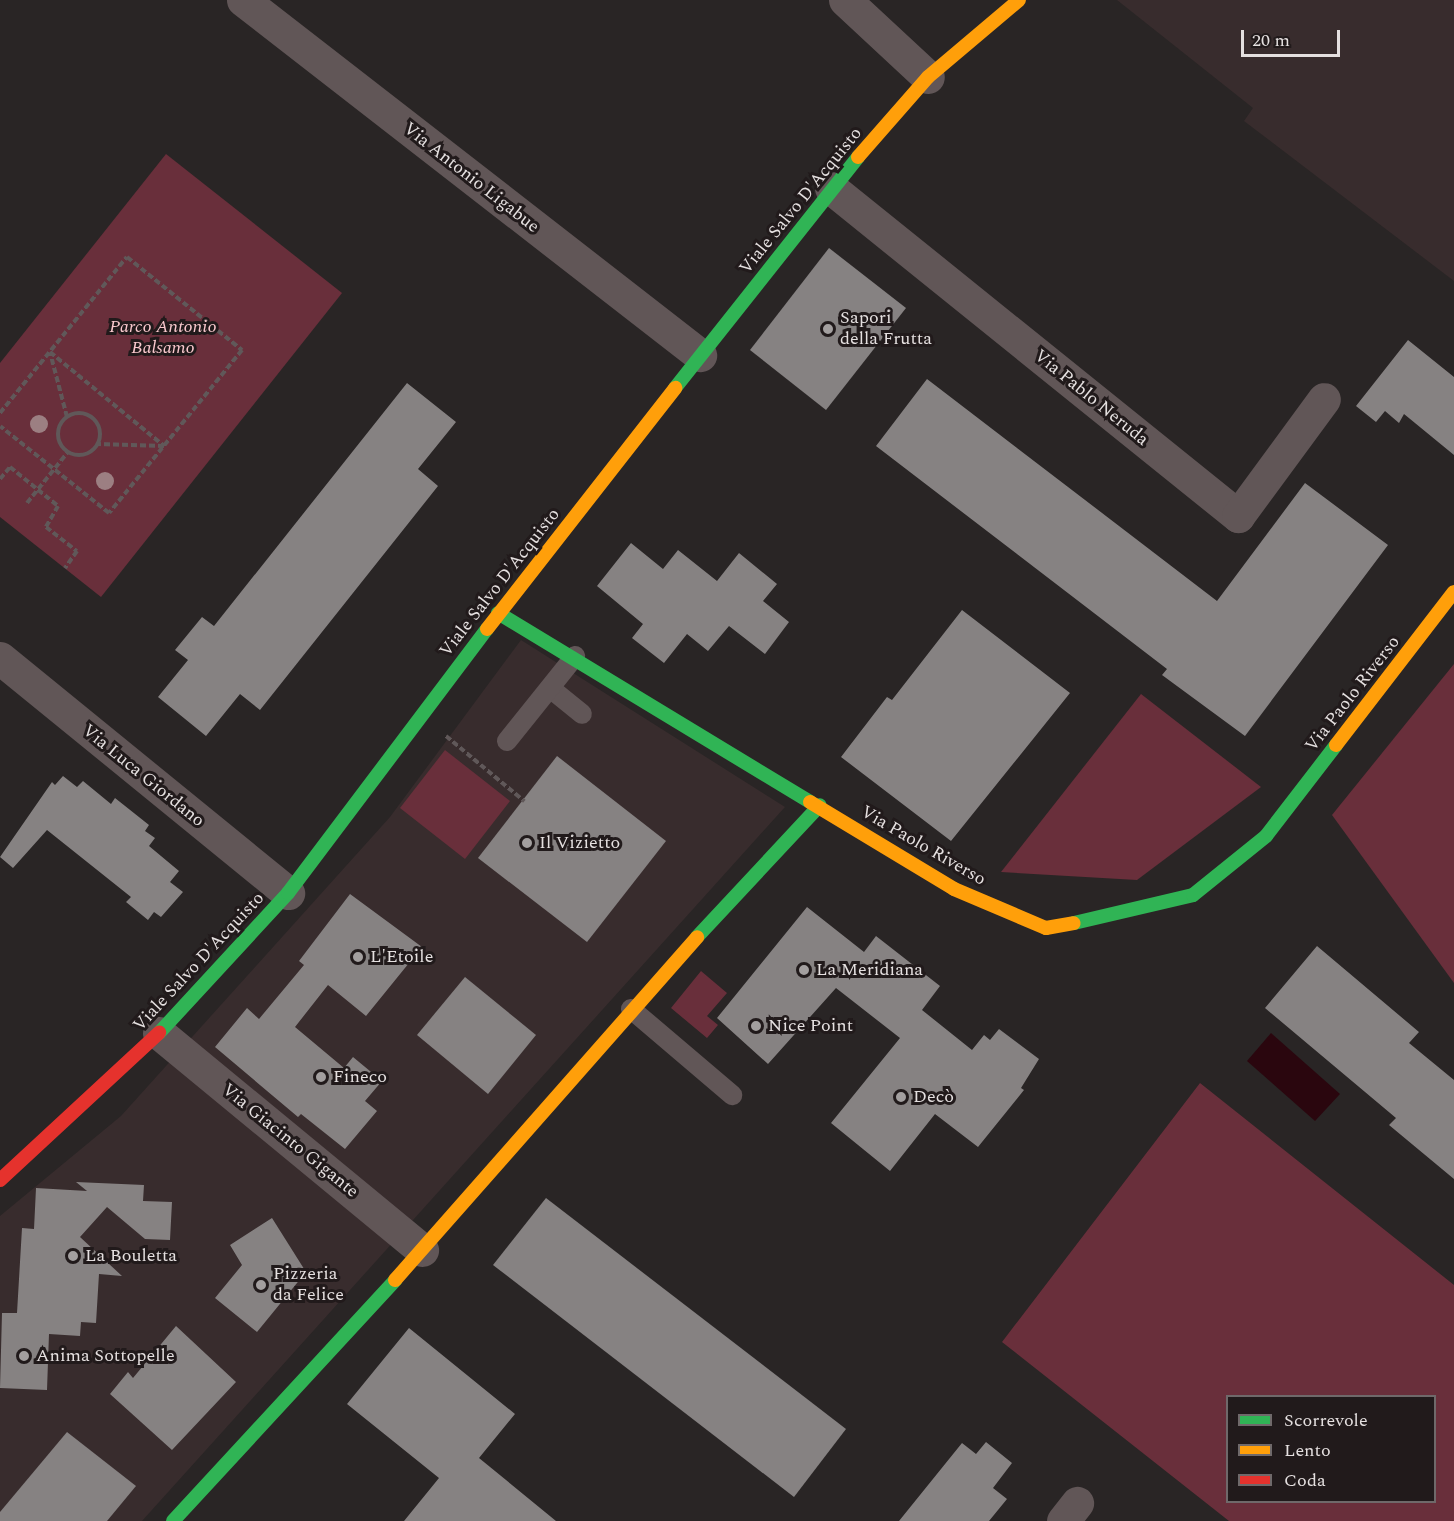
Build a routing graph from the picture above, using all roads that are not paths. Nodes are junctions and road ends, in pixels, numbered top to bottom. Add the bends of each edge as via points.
1 (243, 0) edge
2 (845, 0) edge
3 (1019, 0) edge
4 (928, 77) junction
5 (831, 189) junction
6 (700, 355) junction
7 (1324, 399) dead end
8 (1454, 592) edge
9 (498, 613) junction
10 (575, 656) junction
11 (0, 658) edge
12 (550, 687) junction
13 (582, 714) dead end
14 (507, 741) dead end
15 (820, 805) junction
16 (288, 893) junction
17 (631, 1009) junction
18 (159, 1033) junction
19 (732, 1095) dead end
20 (0, 1180) edge
21 (422, 1250) junction
22 (173, 1521) edge

1 - 6 street, Via Antonio Ligabue
2 - 4 street
3 - 4 street, Viale Salvo D'Acquisto
4 - 5 street, Viale Salvo D'Acquisto
5 - 6 street, Viale Salvo D'Acquisto
5 - 7 street, Via Pablo Neruda via 1238,516
6 - 9 street, Viale Salvo D'Acquisto
8 - 15 street, Via Paolo Riverso via 1266,836 1193,895 1125,914 1046,928 954,889
9 - 10 street, Via Paolo Riverso
9 - 16 street, Viale Salvo D'Acquisto
10 - 12 lane
10 - 15 street, Via Paolo Riverso
11 - 16 street, Via Luca Giordano
12 - 13 lane
12 - 14 lane
15 - 17 street
16 - 18 street, Viale Salvo D'Acquisto
17 - 19 lane
17 - 21 street
18 - 20 street, Viale Salvo D'Acquisto
18 - 21 street, Via Giacinto Gigante
21 - 22 street

